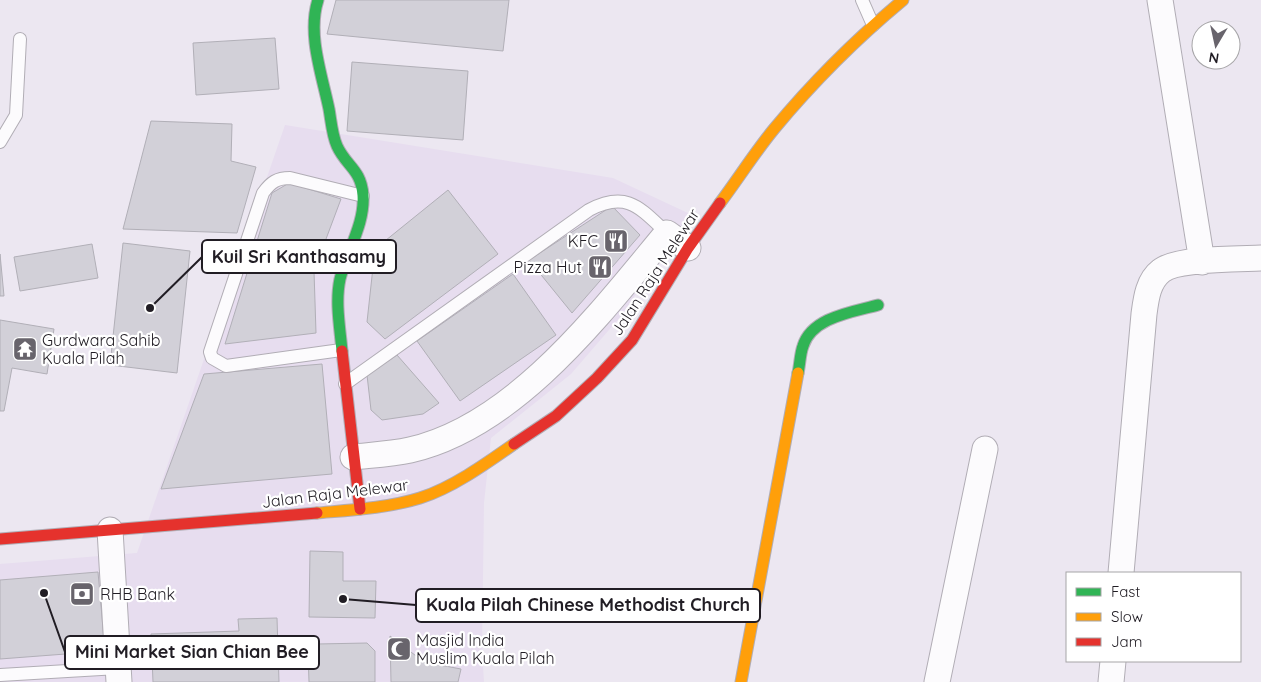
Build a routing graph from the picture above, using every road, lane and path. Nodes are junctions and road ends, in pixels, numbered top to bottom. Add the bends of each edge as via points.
1 (318, 0) edge
2 (862, 0) edge
3 (903, 0) edge
4 (1160, 0) edge
5 (873, 25) junction
6 (20, 39) dead end
7 (0, 142) edge
8 (362, 196) junction
9 (667, 233) junction
10 (688, 248) junction
11 (1261, 258) edge
12 (1202, 262) junction
13 (878, 305) dead end
14 (341, 350) junction
15 (345, 384) junction
16 (985, 448) dead end
17 (353, 457) junction
18 (360, 510) junction
19 (110, 530) junction
20 (0, 539) edge
21 (1121, 572) edge
22 (1113, 662) edge
23 (0, 675) edge
24 (119, 675) edge
25 (741, 682) edge
26 (937, 682) edge
27 (1111, 682) edge

1 - 8 main road via 314,43 332,125 337,146 360,178
2 - 5 lane
3 - 5 main road, Jalan Raja Melewar
4 - 12 street
5 - 10 main road, Jalan Raja Melewar via 773,130
6 - 7 lane via 16,115
8 - 14 main road via 362,215 340,280
8 - 14 lane via 290,178 271,182 263,193 210,352 212,358 226,366
9 - 10 street
9 - 15 lane via 639,207 622,200 605,202 589,210
9 - 17 street via 582,336 498,408 460,432 411,450
10 - 18 main road, Jalan Raja Melewar via 632,340 556,416 474,472 421,498
11 - 12 street
12 - 21 street via 1175,264 1160,271 1146,297
13 - 25 main road via 827,320 808,333 803,345
14 - 15 main road
15 - 17 main road
16 - 26 street
17 - 18 main road
18 - 19 main road, Jalan Raja Melewar
19 - 20 main road, Jalan Raja Melewar
19 - 24 street
22 - 27 street
23 - 24 lane

